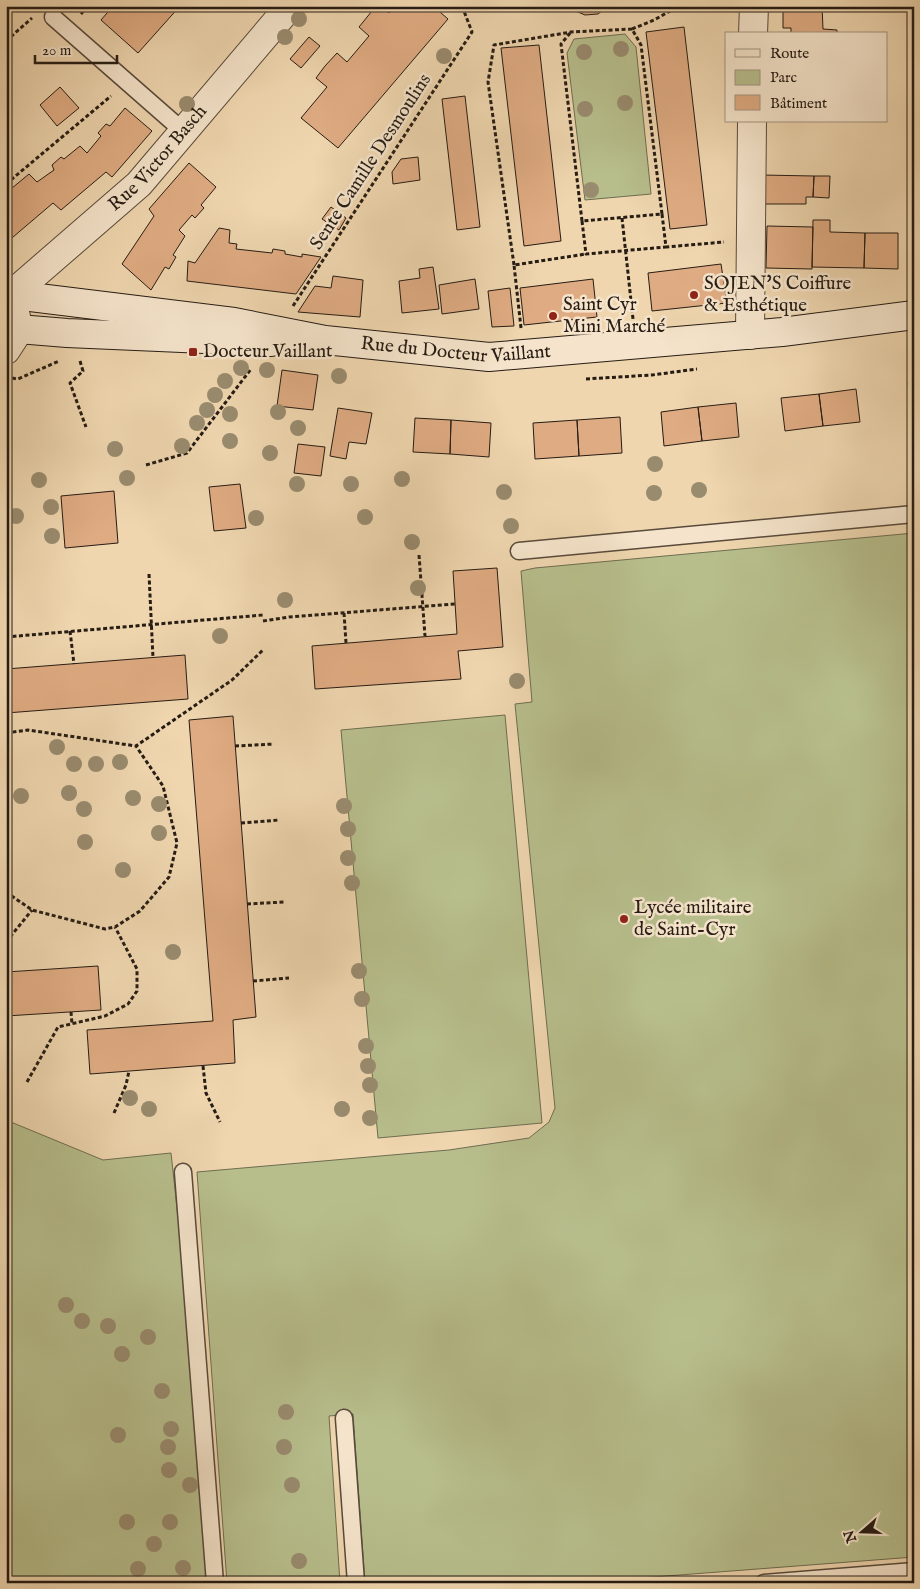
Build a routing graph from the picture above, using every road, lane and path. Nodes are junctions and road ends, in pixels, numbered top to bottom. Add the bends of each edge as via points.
1 (290, 6) edge
2 (462, 6) edge
3 (679, 6) edge
4 (754, 6) edge
5 (36, 15) dead end
6 (52, 18) dead end
7 (632, 29) junction
8 (571, 32) junction
9 (753, 32) edge
10 (6, 41) edge
11 (127, 82) junction
12 (752, 122) edge
13 (183, 131) junction
14 (6, 184) edge
15 (662, 214) junction
16 (622, 218) junction
17 (582, 221) junction
18 (666, 247) junction
19 (751, 250) junction
20 (625, 251) junction
21 (586, 254) junction
22 (514, 265) junction
23 (8, 296) edge
24 (914, 315) edge
25 (750, 335) junction
26 (10, 336) edge
27 (269, 337) junction
28 (636, 344) junction
29 (524, 354) junction
30 (78, 357) dead end
31 (86, 427) dead end
32 (146, 464) dead end
33 (914, 514) edge
34 (518, 551) dead end
35 (419, 555) dead end
36 (149, 574) dead end
37 (455, 604) dead end
38 (423, 606) junction
39 (344, 612) junction
40 (263, 615) dead end
41 (263, 621) dead end
42 (152, 624) junction
43 (70, 631) junction
44 (425, 636) dead end
45 (6, 637) edge
46 (346, 643) dead end
47 (264, 649) dead end
48 (153, 658) dead end
49 (74, 664) dead end
50 (6, 733) edge
51 (274, 744) dead end
52 (136, 746) junction
53 (235, 746) dead end
54 (279, 820) dead end
55 (241, 823) dead end
56 (6, 892) edge
57 (284, 902) dead end
58 (247, 904) dead end
59 (32, 910) junction
60 (115, 927) junction
61 (6, 942) edge
62 (289, 978) dead end
63 (253, 981) dead end
64 (71, 1012) dead end
65 (72, 1024) junction
66 (203, 1066) dead end
67 (129, 1071) dead end
68 (27, 1082) dead end
69 (114, 1113) dead end
70 (220, 1122) dead end
71 (183, 1172) dead end
72 (344, 1418) dead end
73 (914, 1571) edge
74 (215, 1583) edge
75 (356, 1583) edge
76 (764, 1583) edge

1 - 13 main road, Rue Victor Basch
2 - 27 path, Sente Camille Desmoulins via 472,32 289,313
3 - 7 path
4 - 9 main road
5 - 10 path
6 - 11 lane
7 - 8 path
7 - 15 path via 641,45
8 - 17 path via 562,44
8 - 22 path via 494,44 488,82
11 - 13 lane
11 - 14 path
12 - 19 main road
13 - 23 main road, Rue Victor Basch via 139,184
15 - 16 path
15 - 18 path
16 - 17 path
16 - 20 path
17 - 21 path
18 - 19 path via 729,241
18 - 20 path
19 - 25 main road
20 - 21 path
20 - 28 path
21 - 22 path
22 - 29 path
23 - 26 main road
23 - 27 main road, Rue du Docteur Vaillant via 234,322
24 - 25 main road, Rue du Docteur Vaillant
25 - 28 main road, Rue du Docteur Vaillant
26 - 27 main road, Rue du Docteur Vaillant
27 - 29 main road, Rue du Docteur Vaillant via 489,357
27 - 32 path via 254,365 187,452
28 - 29 main road, Rue du Docteur Vaillant
30 - 31 path via 82,371 70,383
33 - 34 lane
35 - 38 path
36 - 42 path
37 - 38 path
38 - 39 path
38 - 44 path
39 - 41 path
39 - 46 path
40 - 42 path
42 - 43 path
42 - 48 path
43 - 45 path
43 - 49 path
47 - 52 path via 232,680
50 - 52 path via 28,730
51 - 53 path
52 - 60 path via 163,786 177,843 169,877 140,911
54 - 55 path
56 - 59 path
57 - 58 path
59 - 60 path via 105,929
59 - 61 path
60 - 65 path via 137,968 137,991 128,1004 105,1016
62 - 63 path
64 - 65 path
65 - 68 path via 58,1027
66 - 70 path via 206,1093
67 - 69 path
71 - 74 lane
72 - 75 lane
73 - 76 lane

